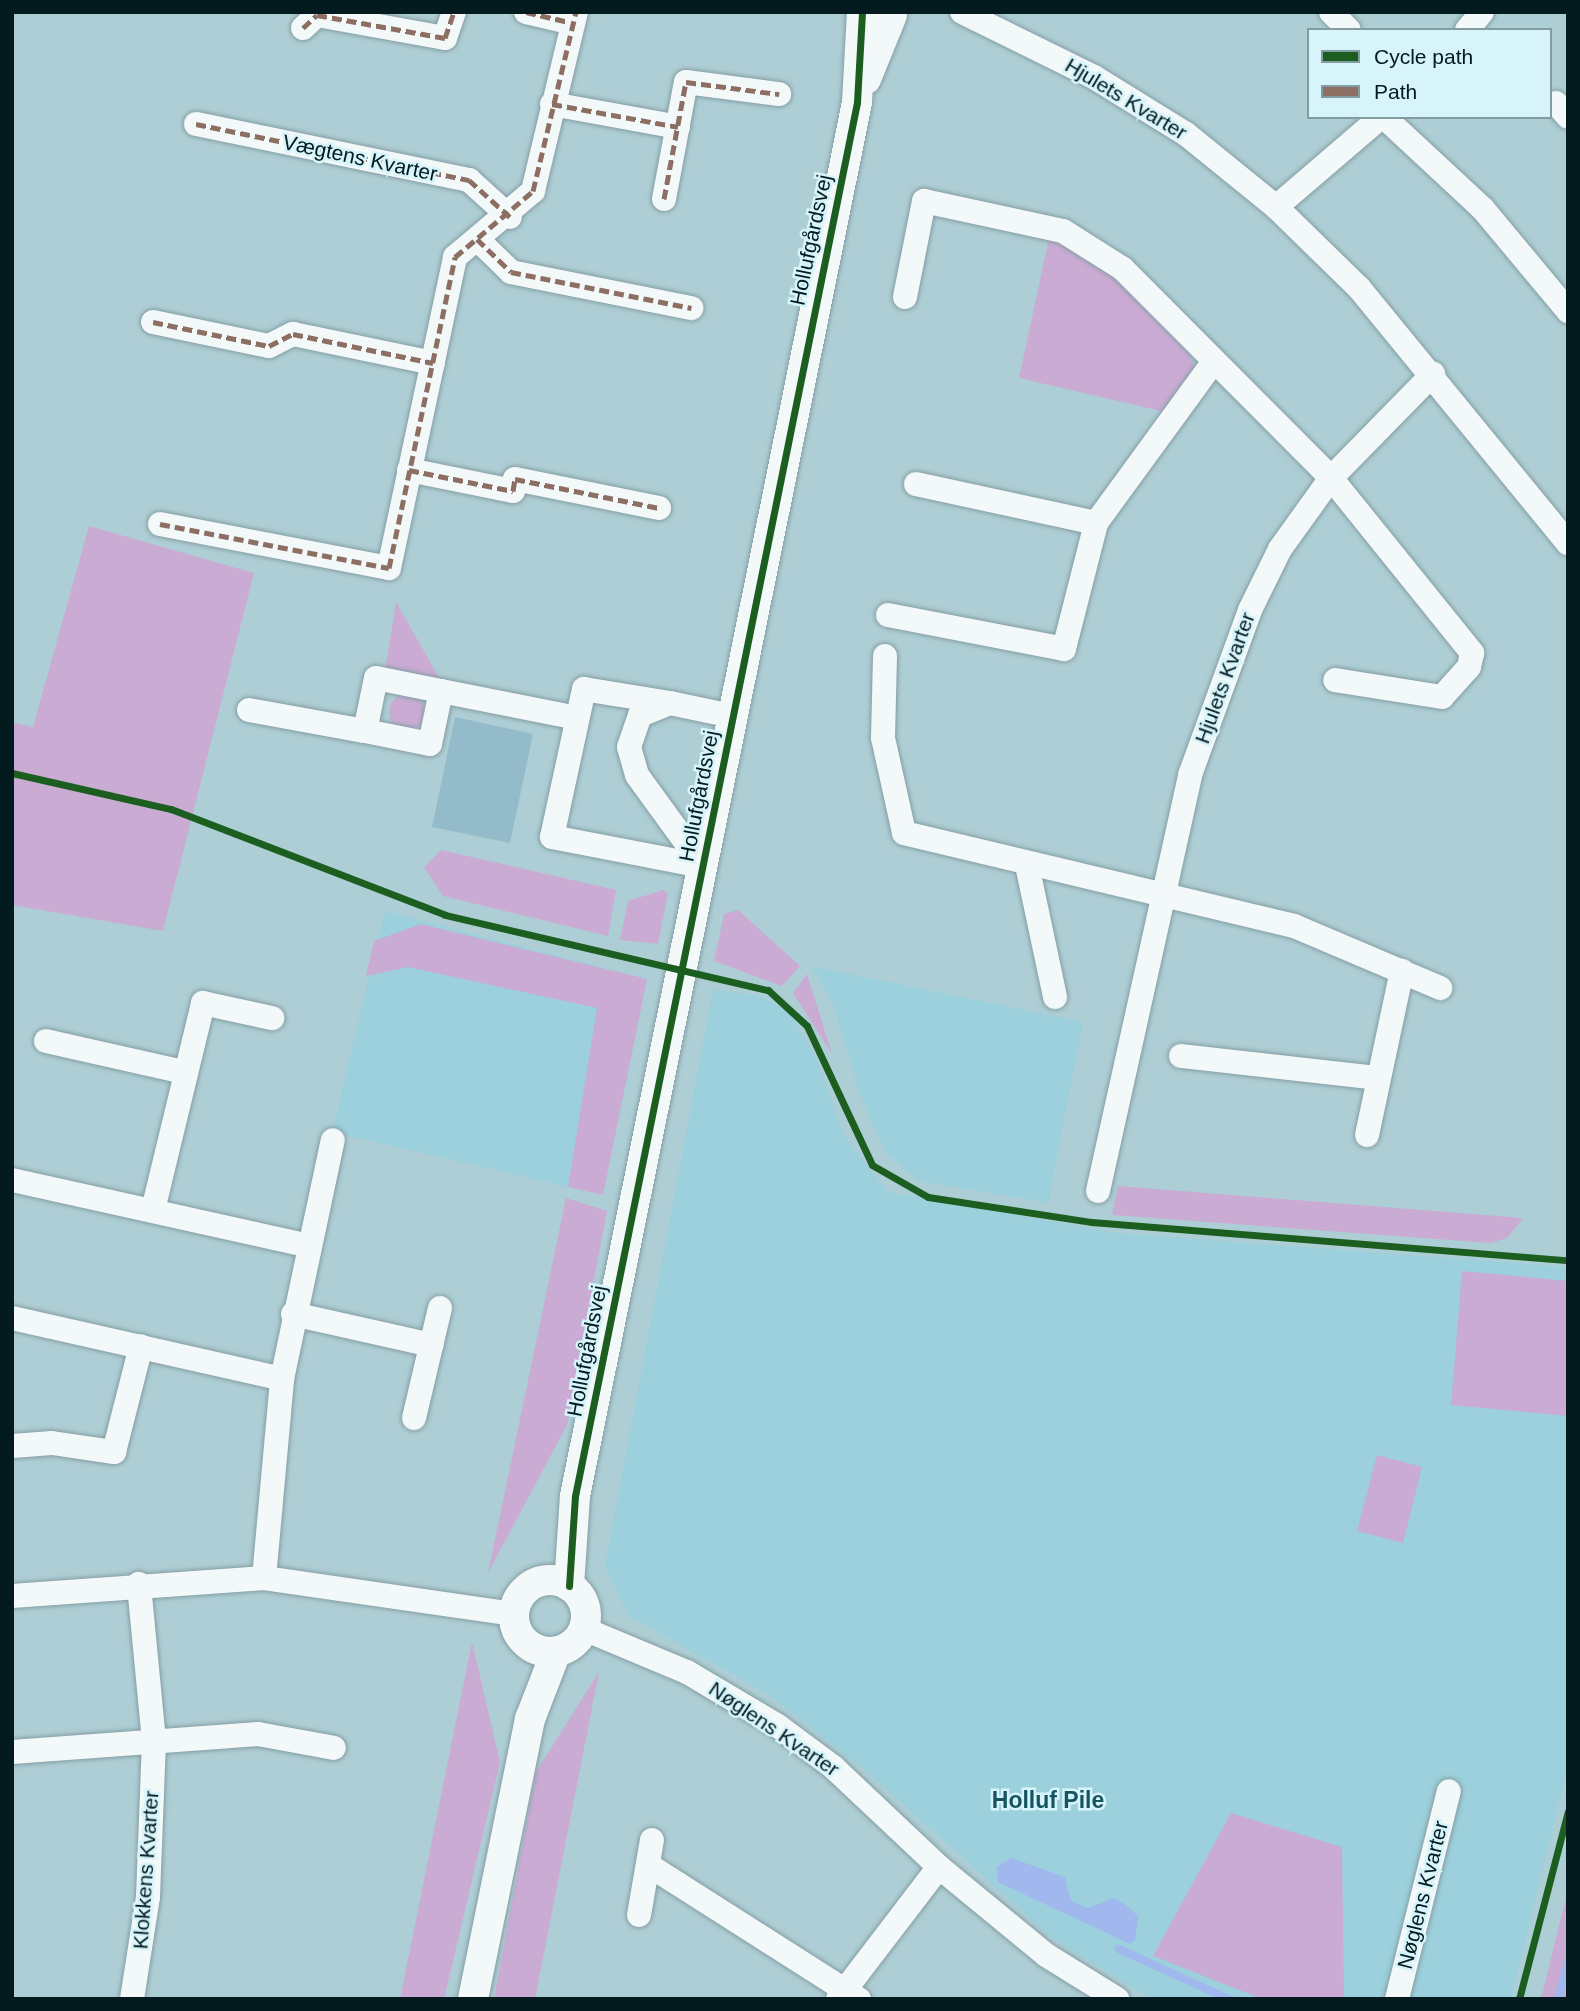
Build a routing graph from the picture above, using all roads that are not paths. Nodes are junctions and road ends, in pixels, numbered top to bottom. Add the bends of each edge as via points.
1 (454, 12) edge
2 (526, 12) edge
3 (862, 12) edge
4 (962, 12) edge
5 (1331, 12) edge
6 (1482, 12) edge
7 (886, 13) edge
8 (573, 17) edge
9 (303, 28) dead end
10 (1347, 28) edge
11 (1470, 28) edge
12 (779, 94) dead end
13 (857, 102) junction
14 (552, 104) junction
15 (1381, 119) edge
16 (1385, 119) edge
17 (196, 124) dead end
18 (678, 127) junction
19 (664, 199) dead end
20 (1276, 207) junction
21 (510, 217) junction
22 (477, 239) junction
23 (905, 297) dead end
24 (691, 307) dead end
25 (1568, 311) edge
26 (153, 322) dead end
27 (1214, 361) junction
28 (433, 363) junction
29 (1433, 374) junction
30 (409, 470) junction
31 (1331, 478) junction
32 (916, 484) dead end
33 (659, 508) dead end
34 (1097, 523) junction
35 (160, 524) dead end
36 (1568, 543) edge
37 (888, 615) dead end
38 (885, 656) dead end
39 (1335, 680) dead end
40 (441, 691) junction
41 (670, 703) junction
42 (249, 710) dead end
43 (732, 716) junction
44 (577, 718) junction
45 (365, 731) junction
46 (1027, 865) junction
47 (703, 866) junction
48 (1164, 897) junction
49 (1402, 971) junction
50 (1440, 988) dead end
51 (1055, 997) dead end
52 (272, 1018) dead end
53 (46, 1041) dead end
54 (1181, 1056) dead end
55 (184, 1072) junction
56 (1376, 1078) junction
57 (1367, 1135) dead end
58 (333, 1140) dead end
59 (12, 1180) edge
60 (1098, 1191) dead end
61 (153, 1210) junction
62 (309, 1246) junction
63 (440, 1308) dead end
64 (293, 1314) junction
65 (12, 1318) edge
66 (432, 1345) junction
67 (141, 1346) junction
68 (282, 1379) junction
69 (414, 1418) dead end
70 (12, 1447) edge
71 (264, 1578) junction
72 (556, 1583) junction
73 (139, 1584) junction
74 (12, 1596) edge
75 (514, 1614) junction
76 (584, 1629) junction
77 (544, 1649) junction
78 (154, 1741) junction
79 (334, 1748) dead end
80 (12, 1752) edge
81 (1449, 1791) dead end
82 (652, 1840) dead end
83 (650, 1866) junction
84 (939, 1867) junction
85 (639, 1915) dead end
86 (847, 1995) edge
87 (132, 1999) edge
88 (473, 1999) edge
89 (1117, 1999) edge
90 (1397, 1999) edge

1 - 9 street via 445,38 317,15
2 - 8 street
3 - 13 street, Hollufgårdsvej
4 - 20 street, Hjulets Kvarter via 1151,113
5 - 10 street
6 - 11 street
7 - 13 street, Hollufgårdsvej
8 - 14 street
12 - 18 street via 686,82
13 - 43 street, Hollufgårdsvej
14 - 18 street
14 - 21 street via 533,191
15 - 20 street
16 - 25 street via 1483,209
17 - 21 street, Vægtens Kvarter via 468,180
18 - 19 street
20 - 29 street, Hjulets Kvarter via 1359,288
21 - 22 street
22 - 24 street via 511,272
22 - 28 street via 455,257
23 - 27 street via 924,201 1063,231 1095,246
26 - 28 street via 269,346 293,334
27 - 31 street
27 - 34 street
28 - 30 street
29 - 31 street, Hjulets Kvarter
29 - 36 street, Hjulets Kvarter
30 - 33 street via 513,491 515,479
30 - 35 street via 389,568
31 - 39 street via 1472,653 1469,667 1442,696
31 - 48 street, Hjulets Kvarter via 1280,549 1217,690 1190,775
32 - 34 street
34 - 37 street via 1063,649
38 - 46 street via 883,738 904,833
40 - 44 street
40 - 45 street via 429,744
40 - 45 street via 376,678
41 - 43 street, Hollufgårdsvej
41 - 44 street, Hollufgårdsvej via 584,689
41 - 47 street, Hollufgårdsvej via 640,716 629,747 638,775
42 - 45 street
43 - 47 street, Hollufgårdsvej
44 - 47 street, Hollufgårdsvej via 552,837
46 - 48 street
46 - 51 street
47 - 72 street, Hollufgårdsvej
48 - 49 street via 1294,926
48 - 60 street, Hjulets Kvarter
49 - 50 street
49 - 56 street
52 - 55 street via 203,1003
53 - 55 street
54 - 56 street
55 - 61 street
56 - 57 street
58 - 62 street
59 - 61 street
61 - 62 street
62 - 64 street
63 - 66 street
64 - 66 street
64 - 68 street
65 - 67 street
66 - 69 street
67 - 68 street
67 - 70 street via 114,1452 52,1443
68 - 71 street
71 - 73 street
71 - 75 street
72 - 75 street via 523,1592
72 - 76 street via 584,1605
73 - 74 street
73 - 78 street, Klokkens Kvarter
75 - 77 street via 518,1633
76 - 77 street via 573,1644
76 - 84 street, Nøglens Kvarter via 687,1672 778,1726 833,1766
77 - 88 street
78 - 79 street via 258,1734
78 - 80 street
78 - 87 street, Klokkens Kvarter via 148,1897
81 - 90 street, Nøglens Kvarter
82 - 83 street
83 - 85 street
83 - 86 street
84 - 86 street
84 - 89 street, Nøglens Kvarter via 1046,1955

